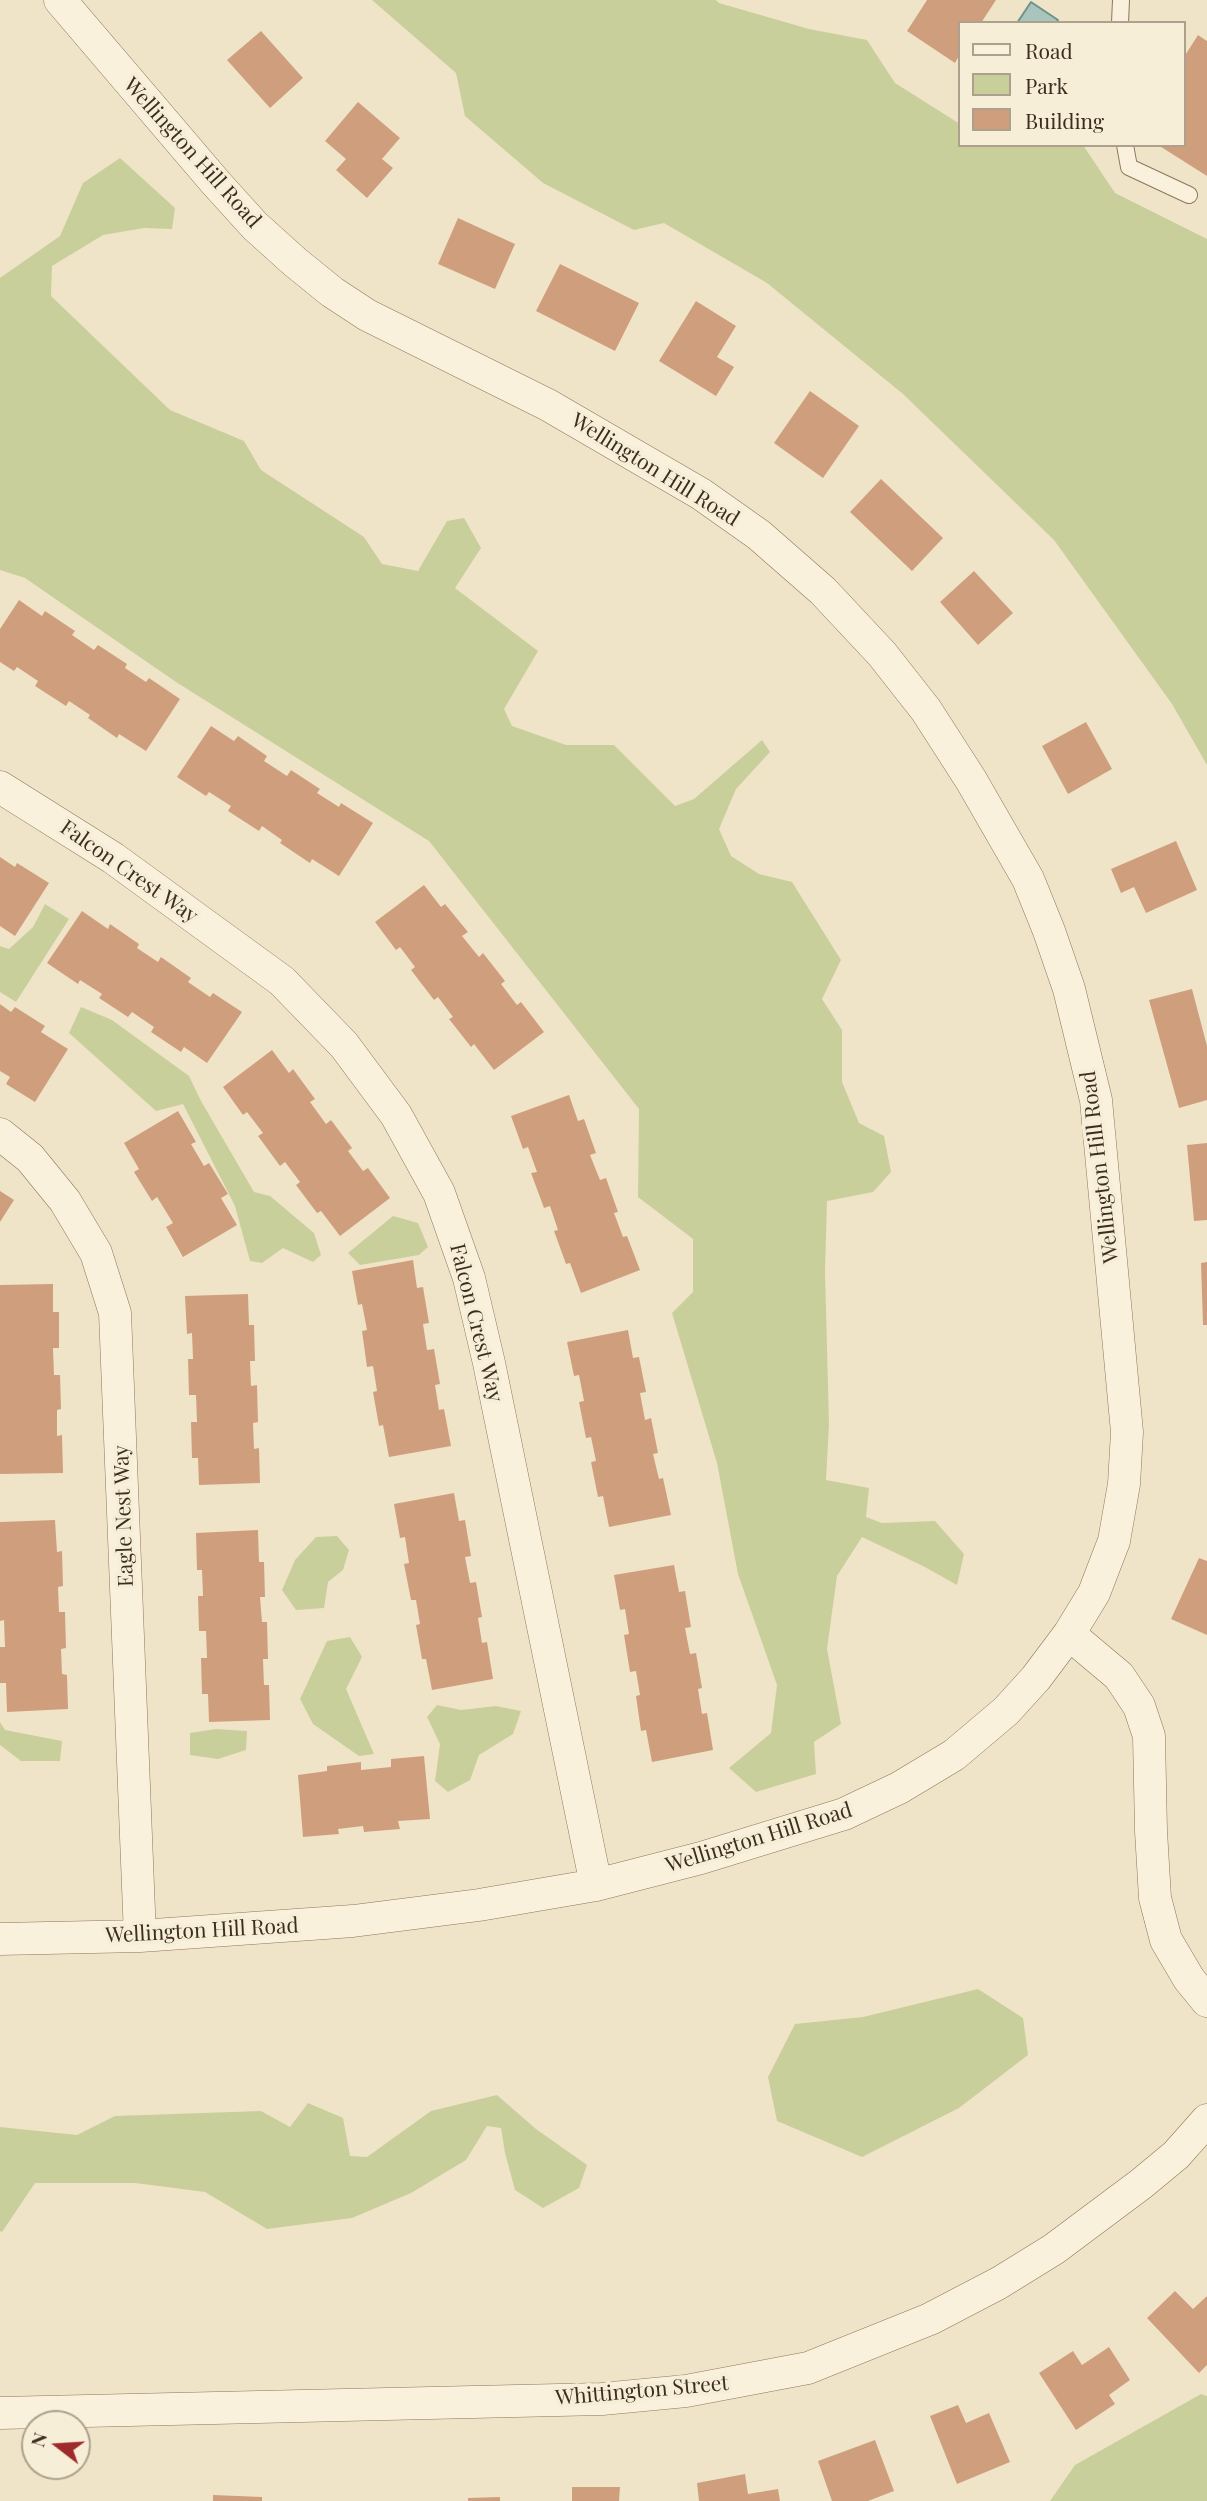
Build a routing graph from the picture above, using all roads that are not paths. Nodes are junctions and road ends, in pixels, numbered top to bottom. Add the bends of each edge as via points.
1 (60, 0) edge
2 (1121, 0) edge
3 (1119, 21) edge
4 (1125, 147) edge
5 (1189, 194) dead end
6 (0, 787) edge
7 (0, 1134) edge
8 (1069, 1634) junction
9 (596, 1885) junction
10 (140, 1936) junction
11 (0, 1939) edge
12 (1207, 2001) edge
13 (1207, 2120) edge
14 (0, 2413) edge

1 - 8 street, Wellington Hill Road via 256,226 331,292 626,449 759,535 823,591 882,654 926,710 971,780 1028,879 1049,931 1069,989 1096,1100 1127,1432 1114,1541 1094,1593
2 - 3 lane
4 - 5 lane via 1129,167
6 - 9 street, Falcon Crest Way via 113,858 282,981 344,1045 396,1115 439,1193 469,1278 489,1363
7 - 10 street, Eagle Nest Way via 30,1158 65,1201 96,1253 115,1314
8 - 9 street, Wellington Hill Road via 1006,1712 954,1755 899,1788 844,1814 786,1833
8 - 12 street via 1119,1676 1139,1706 1149,1736 1155,1898 1166,1940
9 - 10 street, Wellington Hill Road via 353,1922
10 - 11 street, Wellington Hill Road
13 - 14 street, Whittington Street via 1150,2177 1055,2249 930,2319 808,2368 686,2392 603,2399

